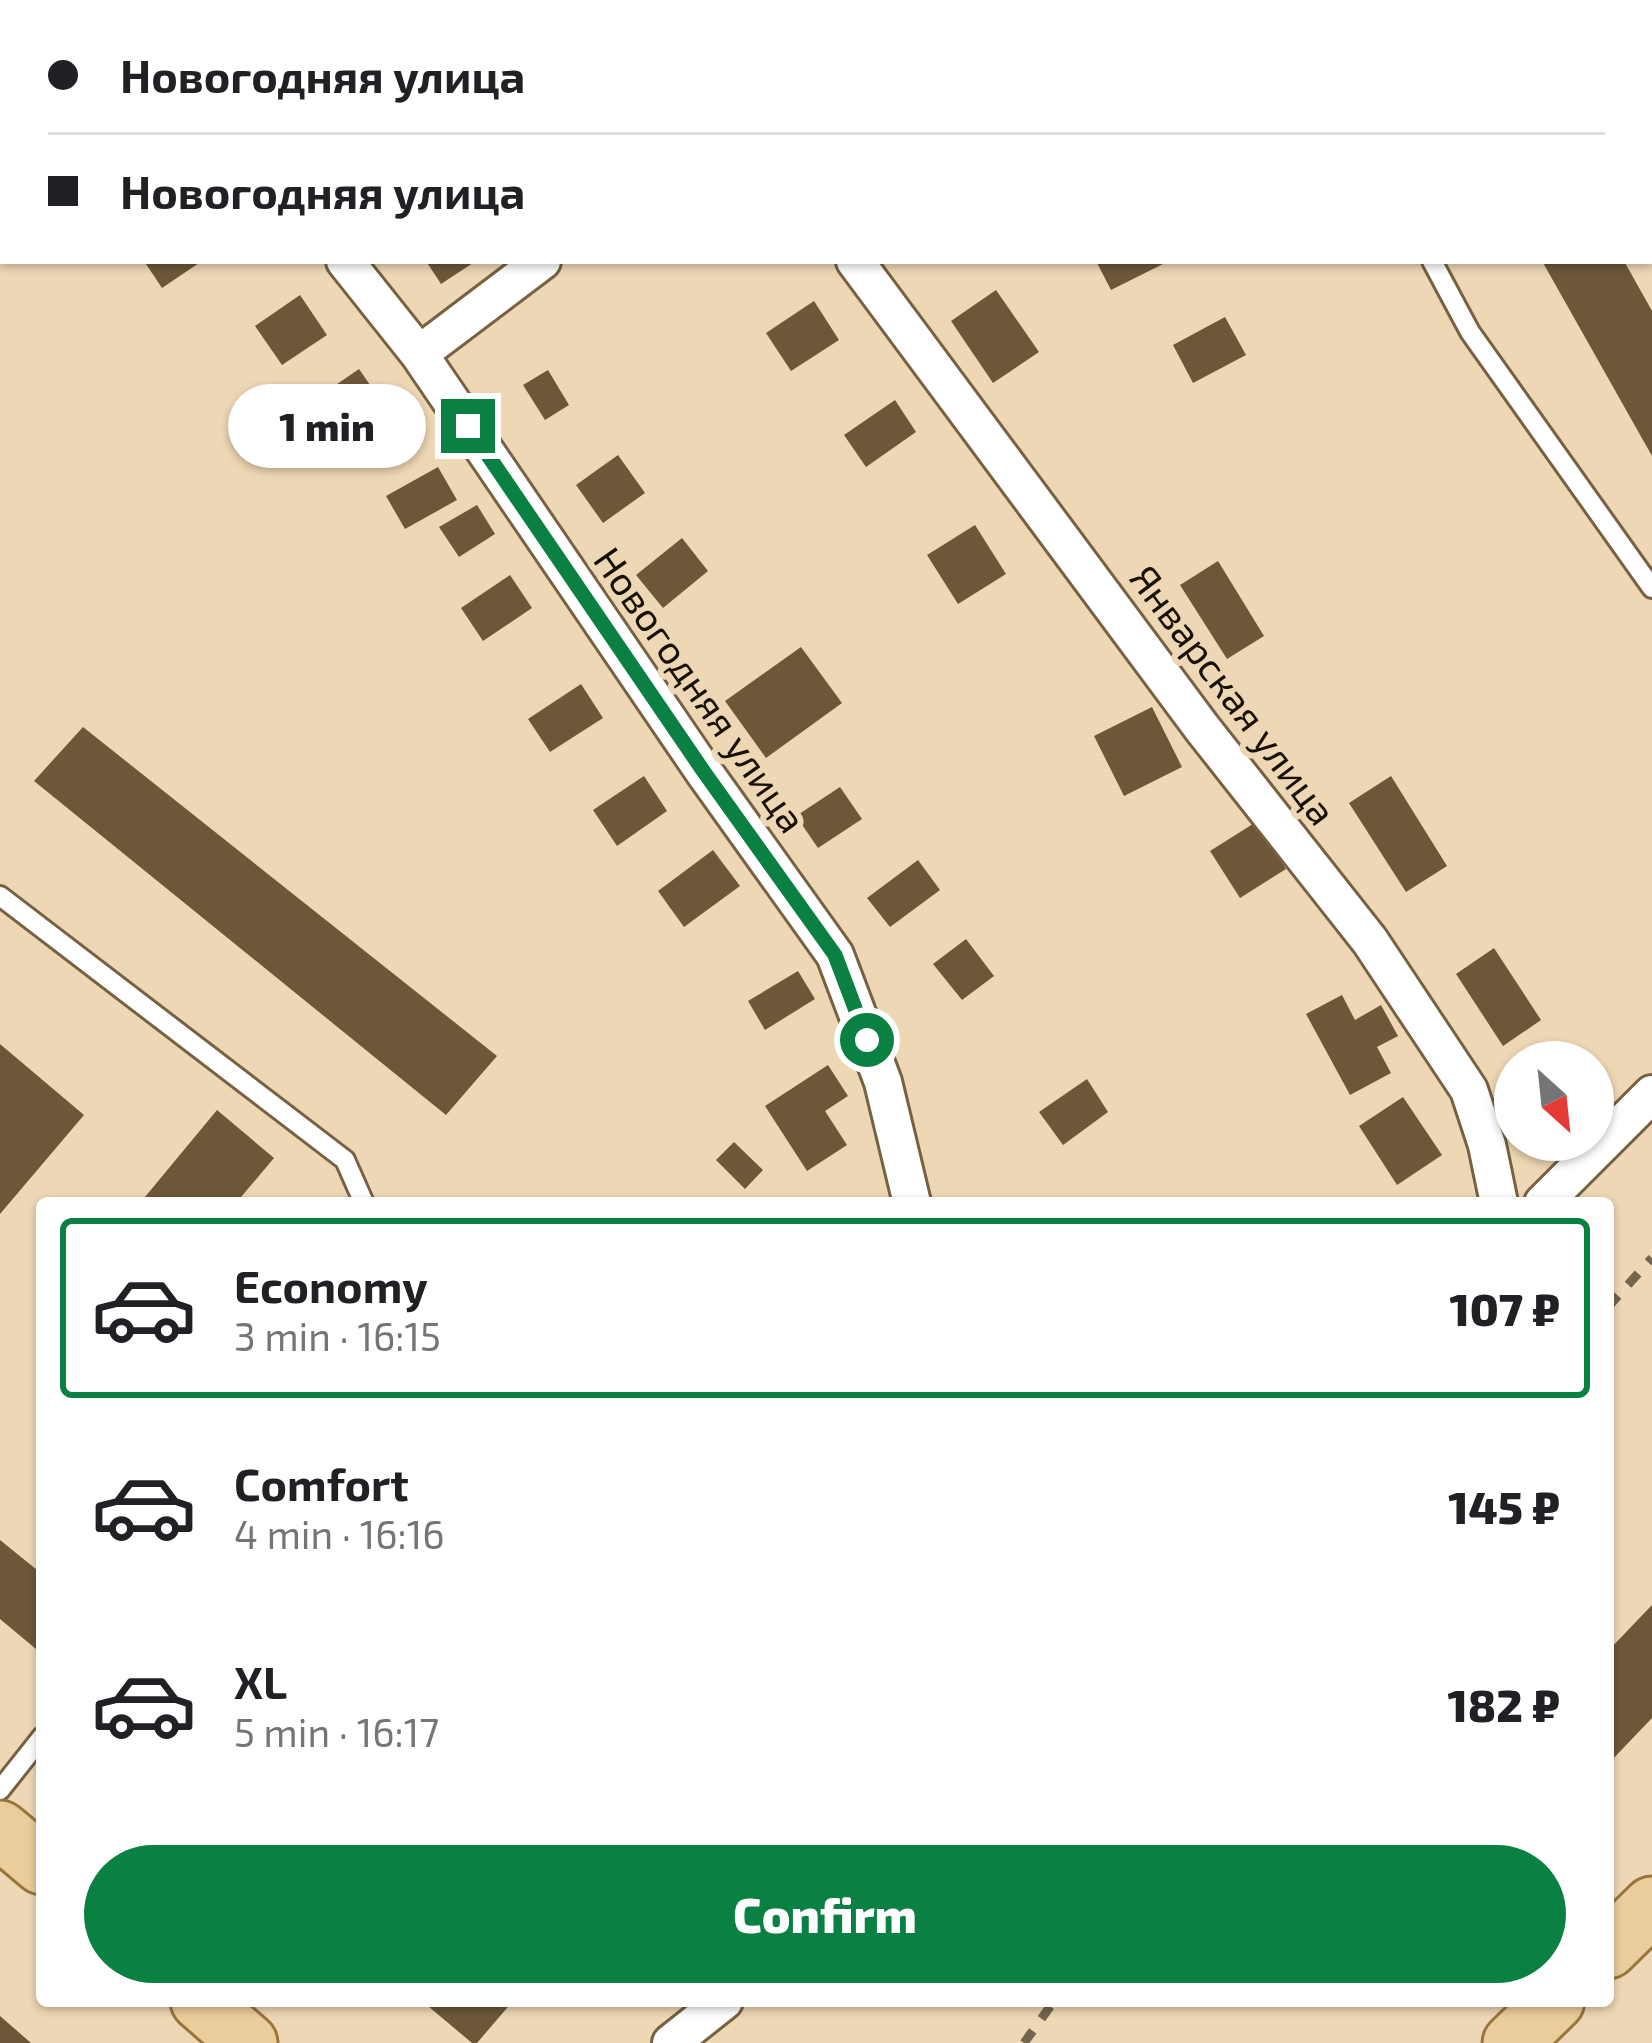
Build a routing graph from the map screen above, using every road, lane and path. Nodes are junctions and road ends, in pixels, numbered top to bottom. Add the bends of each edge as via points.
1 (347, 264) edge
2 (538, 264) edge
3 (857, 264) edge
4 (1434, 264) edge
5 (419, 354) junction
6 (1652, 588) edge
7 (0, 896) edge
8 (1652, 1094) edge
9 (361, 1197) edge
10 (912, 1197) edge
11 (1498, 1197) edge
12 (1549, 1197) edge
13 (36, 1745) edge
14 (0, 1790) edge
15 (0, 1830) edge
16 (36, 1860) edge
17 (1652, 1906) edge
18 (1614, 1943) edge
19 (207, 2007) edge
20 (716, 2007) edge
21 (1549, 2007) edge
22 (248, 2043) edge
23 (671, 2043) edge
24 (1511, 2043) edge

1 - 5 street, Новогодняя улица
2 - 5 street
3 - 11 street, Январская улица via 1370,941 1469,1090
4 - 6 lane via 1470,332
5 - 10 street, Новогодняя улица via 835,955 883,1082
7 - 9 lane via 345,1160
8 - 12 street
13 - 14 lane
15 - 16 main road
17 - 18 main road
19 - 22 main road
20 - 23 street
21 - 24 main road

